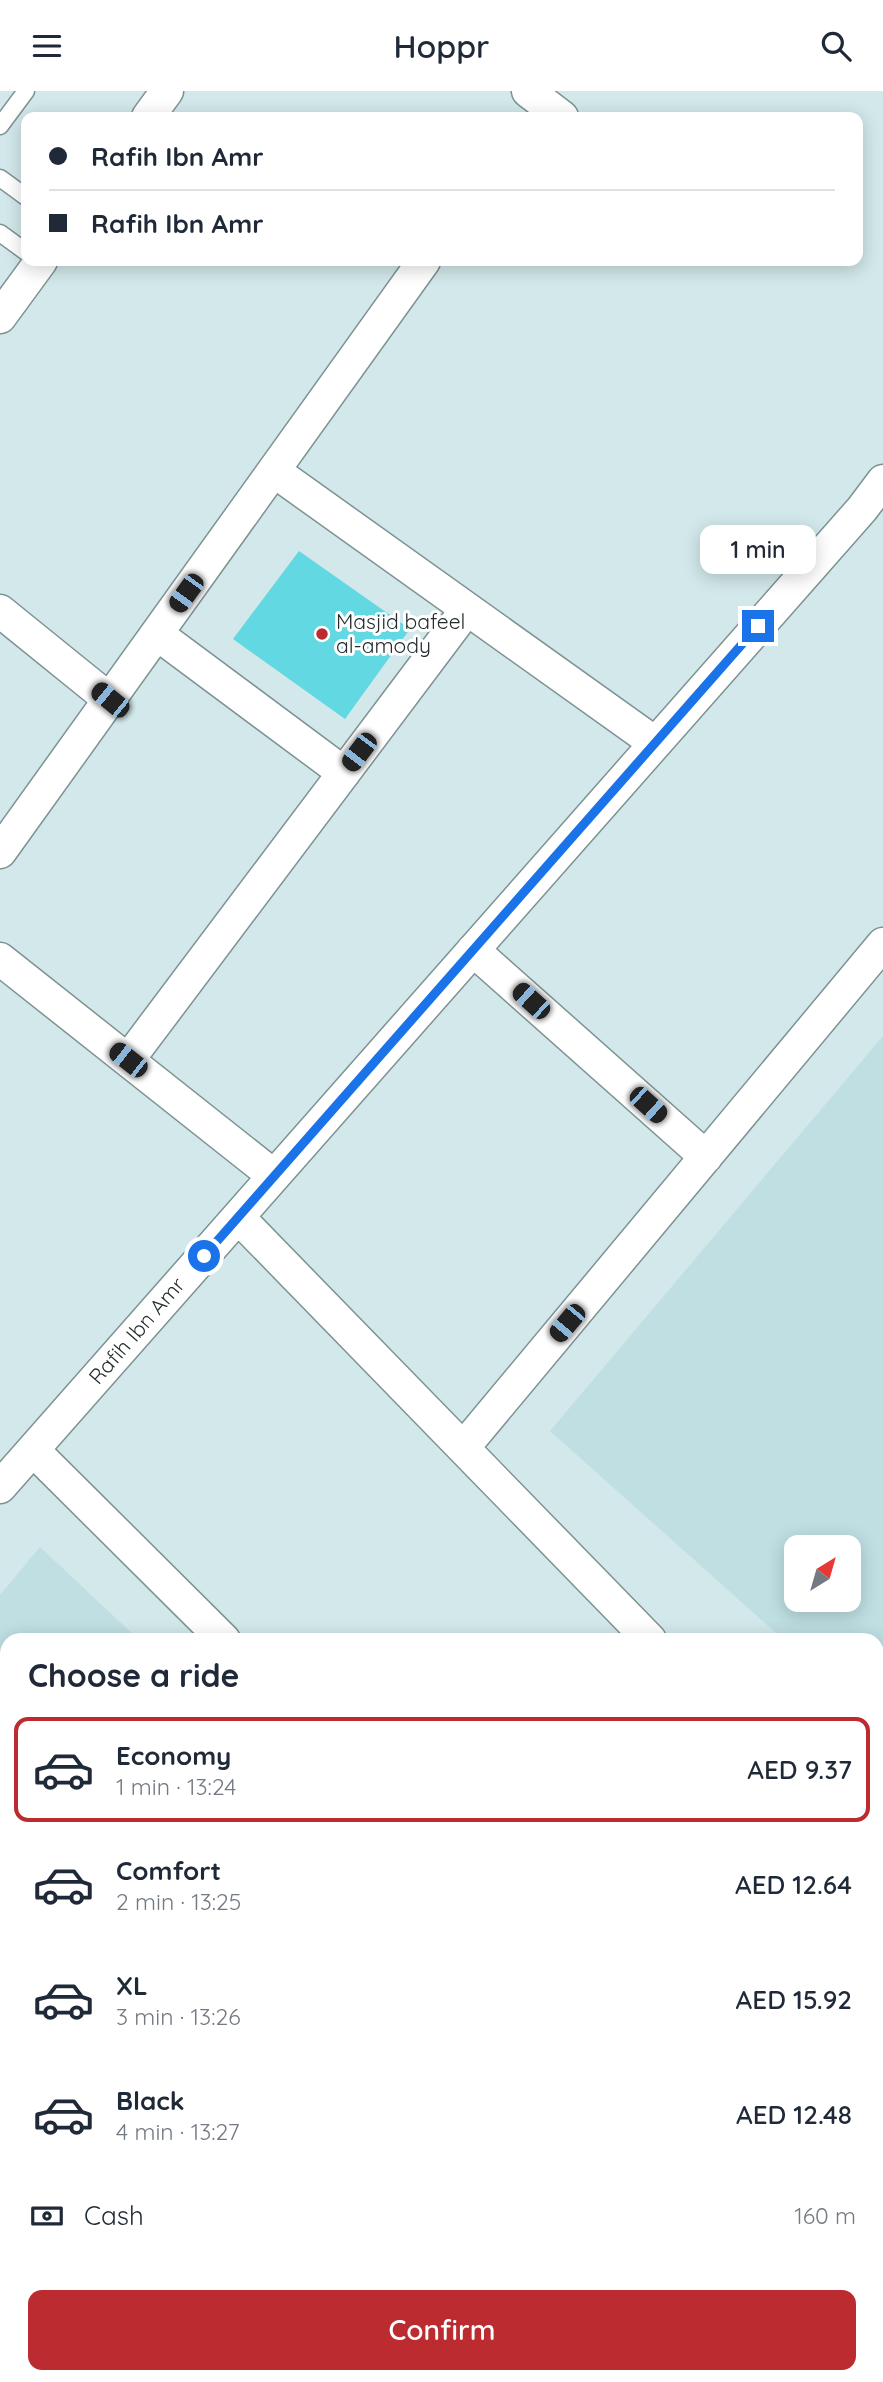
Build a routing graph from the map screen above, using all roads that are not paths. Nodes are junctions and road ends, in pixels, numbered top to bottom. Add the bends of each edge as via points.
1 (26, 91) edge
2 (167, 91) edge
3 (152, 112) edge
4 (0, 126) edge
5 (0, 178) edge
6 (21, 193) edge
7 (0, 233) edge
8 (21, 248) edge
9 (32, 266) edge
10 (420, 266) edge
11 (0, 317) edge
12 (274, 471) junction
13 (883, 481) edge
14 (872, 517) edge
15 (467, 609) junction
16 (0, 611) edge
17 (157, 634) junction
18 (110, 700) junction
19 (655, 743) junction
20 (344, 773) junction
21 (0, 852) edge
22 (883, 944) edge
23 (473, 950) junction
24 (0, 959) edge
25 (128, 1060) junction
26 (706, 1157) junction
27 (274, 1176) junction
28 (238, 1217) junction
29 (463, 1448) junction
30 (33, 1450) junction
31 (0, 1487) edge
32 (218, 1633) edge
33 (643, 1633) edge

1 - 4 lane
2 - 3 street
5 - 6 lane
7 - 8 lane
9 - 11 street
10 - 12 street
12 - 15 street
12 - 17 street
13 - 14 street, Rafih Ibn Amr
14 - 19 street, Rafih Ibn Amr
15 - 19 street
15 - 20 street
16 - 18 street
17 - 18 street
17 - 20 street
18 - 21 street
19 - 23 street, Rafih Ibn Amr
20 - 25 street
22 - 26 street
23 - 26 street
23 - 27 street, Rafih Ibn Amr
24 - 25 street
25 - 27 street
26 - 29 street
27 - 28 street, Rafih Ibn Amr
28 - 29 street
28 - 30 street, Rafih Ibn Amr
29 - 33 street
30 - 31 street, Rafih Ibn Amr
30 - 32 street

